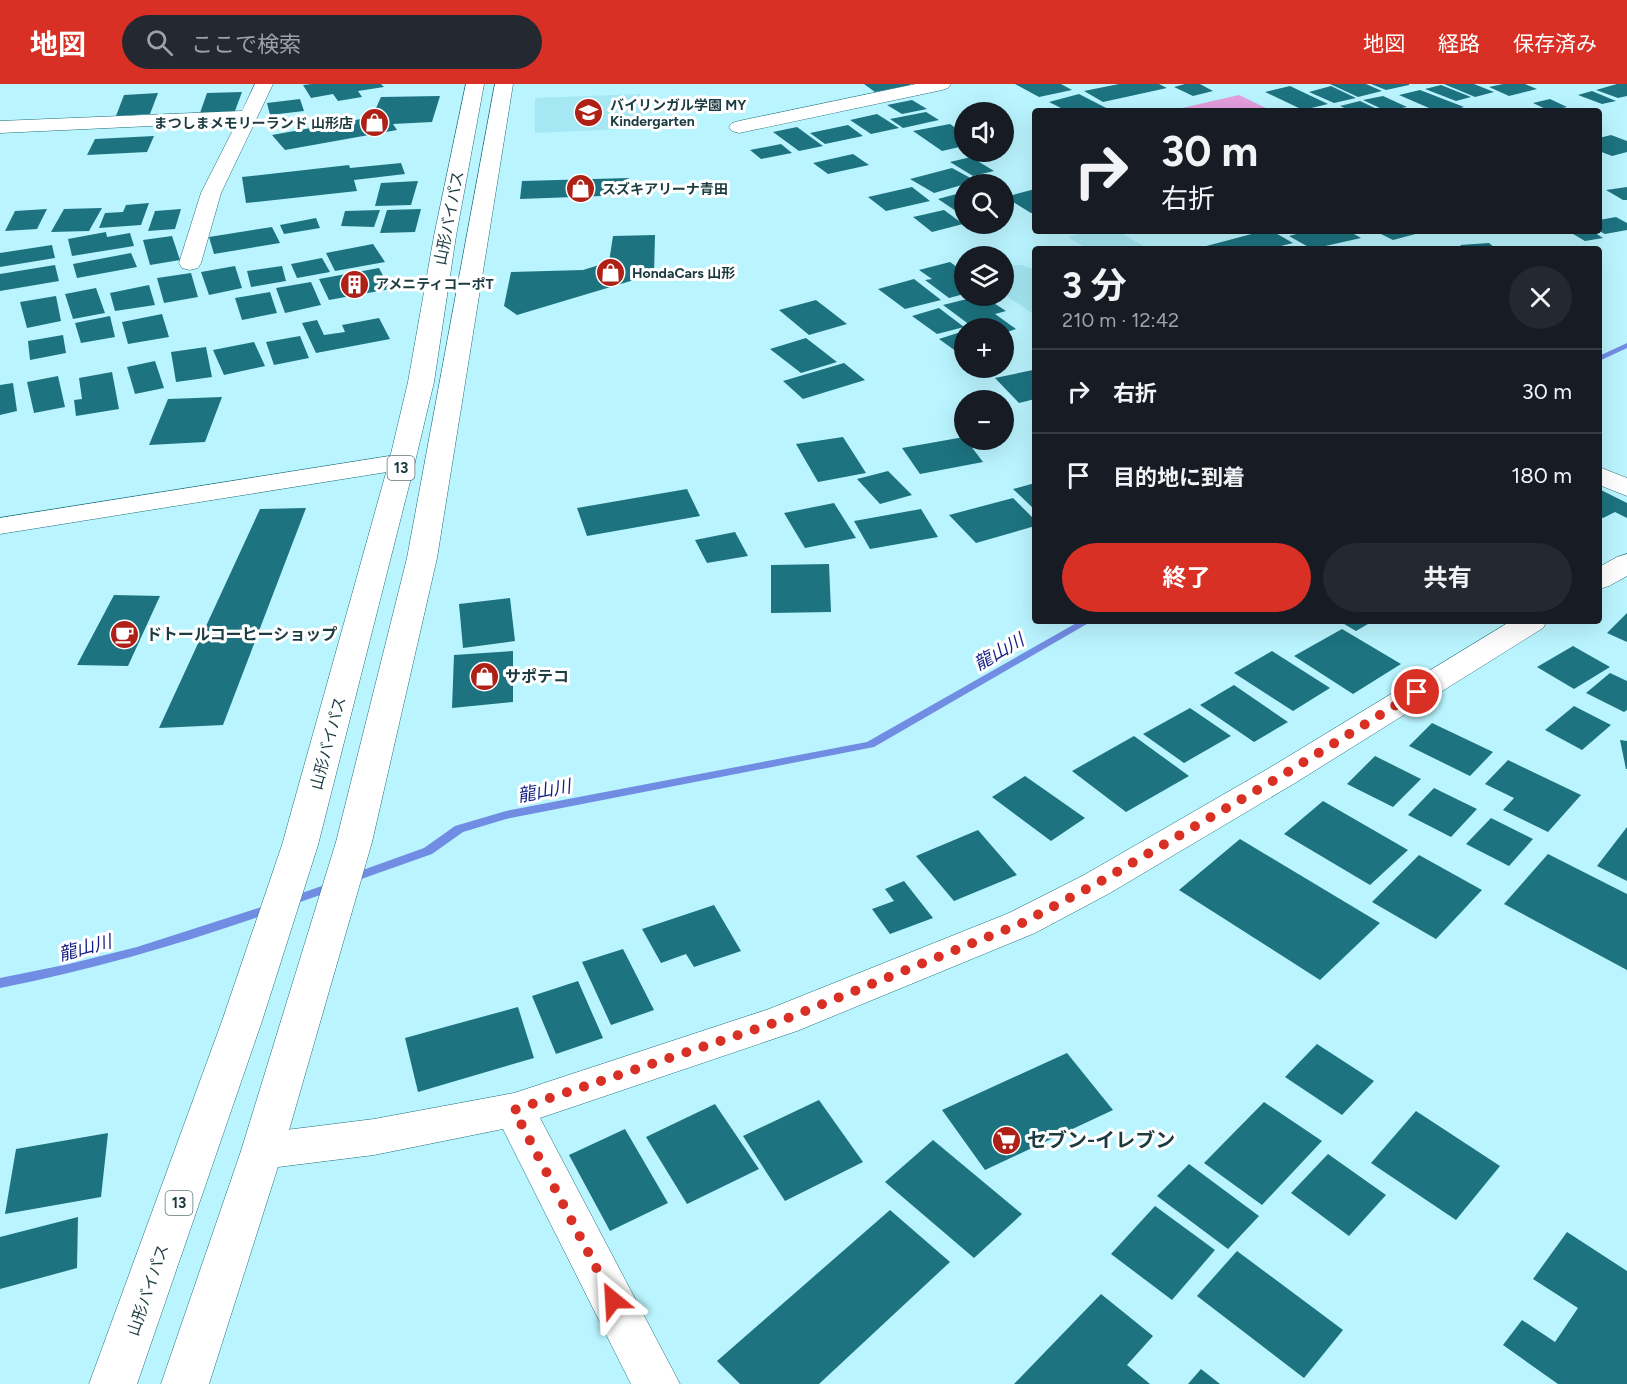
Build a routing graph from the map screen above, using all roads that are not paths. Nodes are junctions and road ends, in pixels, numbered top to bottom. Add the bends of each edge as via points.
1 (264, 84) edge
2 (475, 84) edge
3 (504, 84) edge
4 (942, 84) edge
5 (249, 116) junction
6 (0, 127) edge
7 (739, 127) dead end
8 (190, 263) dead end
9 (402, 462) junction
10 (1602, 477) edge
11 (1627, 488) edge
12 (0, 526) edge
13 (1627, 563) edge
14 (1602, 578) edge
15 (1527, 624) edge
16 (514, 1110) junction
17 (262, 1151) junction
18 (113, 1384) edge
19 (185, 1384) edge
20 (656, 1384) edge

1 - 5 main road
2 - 9 main road, 山形バイパス / 13 via 421,382
3 - 17 main road, 山形バイパス / 13 via 422,558 354,842
4 - 7 main road
5 - 6 main road
5 - 8 main road via 211,193
9 - 12 main road
9 - 18 main road, 山形バイパス / 13 via 300,845
10 - 11 main road
13 - 14 main road
15 - 16 main road via 1283,775 1022,923 783,1020
16 - 17 main road via 374,1137
16 - 20 main road
17 - 19 main road, 山形バイパス / 13

